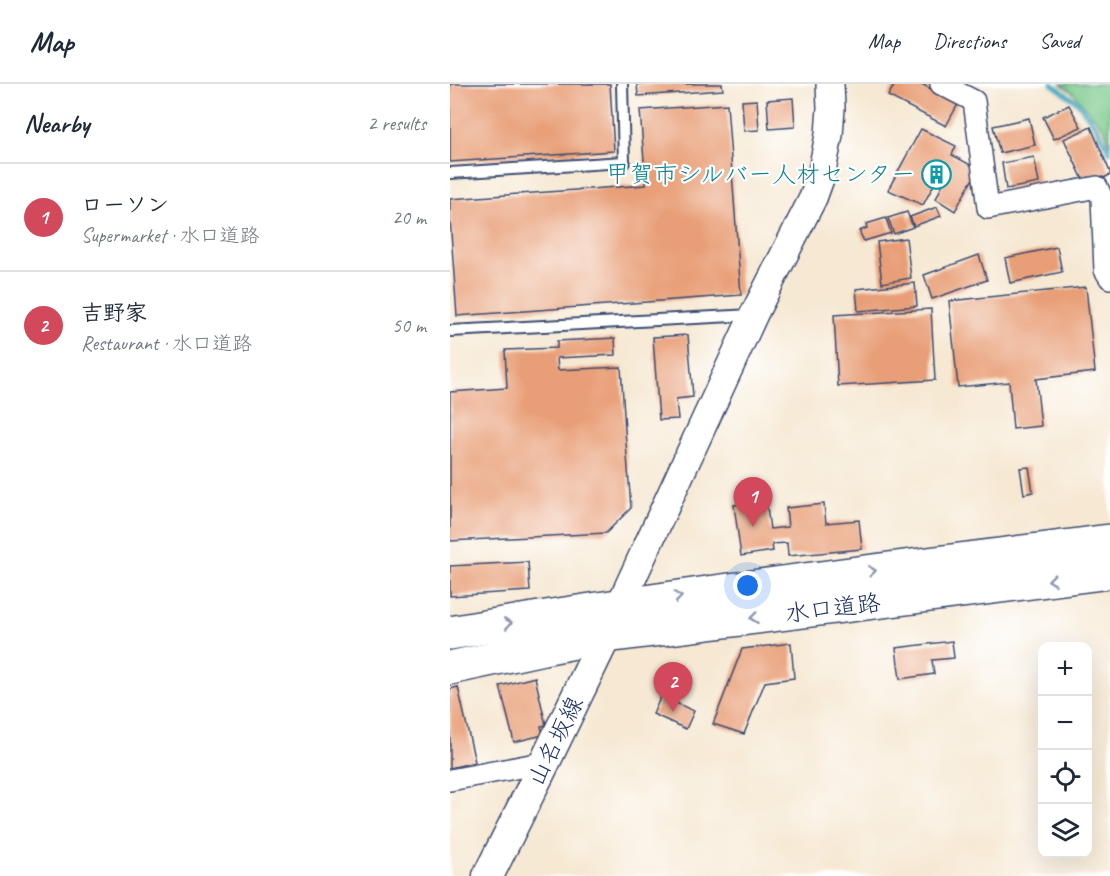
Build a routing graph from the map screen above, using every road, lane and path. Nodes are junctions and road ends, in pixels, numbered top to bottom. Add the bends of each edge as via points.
1 (622, 84) edge
2 (830, 84) edge
3 (941, 84) edge
4 (450, 173) edge
5 (1110, 278) edge
6 (753, 314) junction
7 (450, 331) edge
8 (1110, 541) edge
9 (1110, 572) edge
10 (620, 605) junction
11 (450, 633) edge
12 (606, 636) junction
13 (450, 668) edge
14 (543, 768) junction
15 (450, 780) edge
16 (488, 876) edge

1 - 4 lane via 624,162
2 - 6 street via 829,135 821,176
3 - 5 street via 974,101 988,208 1097,187 1102,198 1105,270
6 - 7 lane
6 - 10 street
10 -> 8 highway, 水口道路
9 -> 12 highway, 水口道路
11 -> 10 highway, 水口道路
10 - 12 main road, 山名坂線
12 - 13 highway, 水口道路
12 - 14 main road, 山名坂線
14 - 15 street via 531,765
14 - 16 main road, 山名坂線

